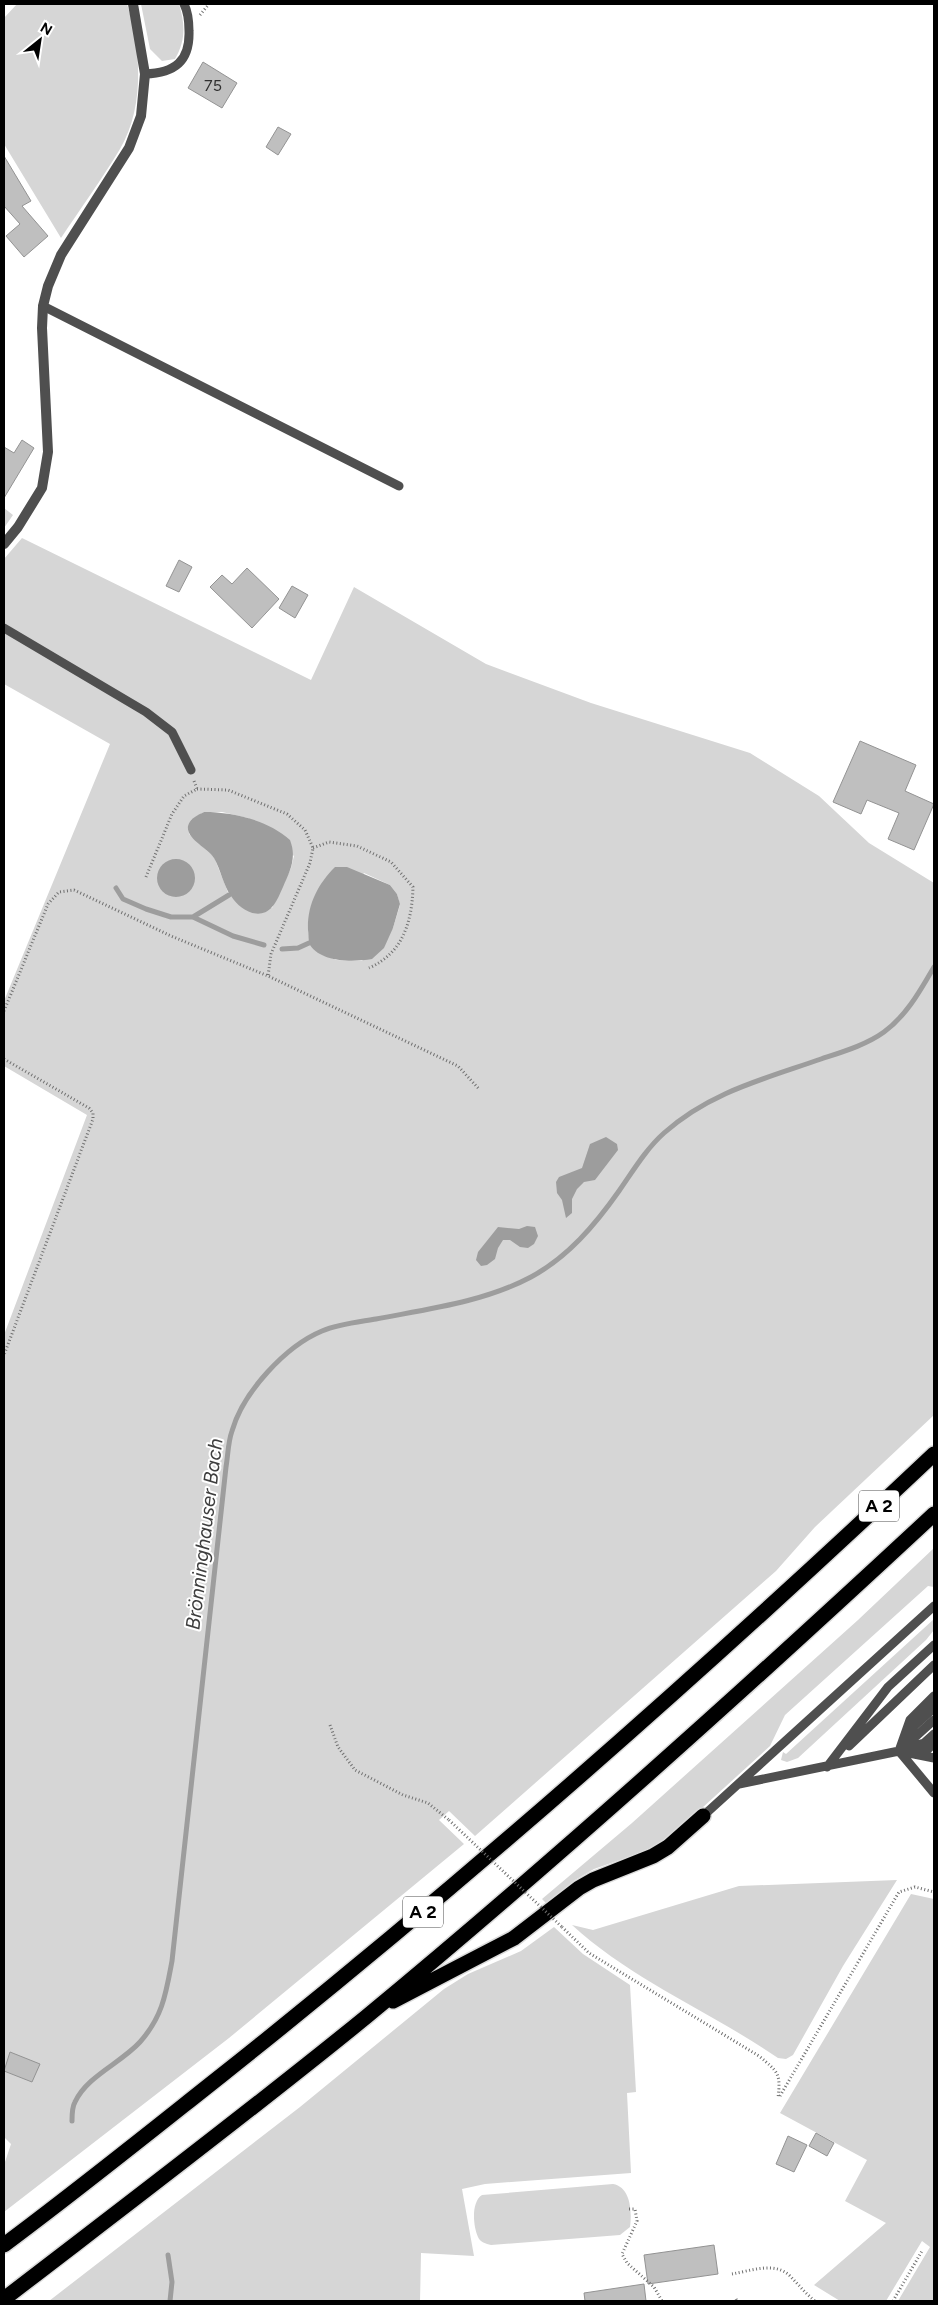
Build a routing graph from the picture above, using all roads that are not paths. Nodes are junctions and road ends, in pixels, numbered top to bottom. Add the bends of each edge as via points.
1 (133, 4) edge
2 (184, 4) edge
3 (146, 74) junction
4 (43, 306) junction
5 (399, 486) dead end
6 (4, 544) edge
7 (4, 628) edge
8 (191, 770) road end
9 (934, 1454) edge
10 (934, 1514) edge
11 (934, 1606) edge
12 (934, 1645) edge
13 (934, 1665) edge
14 (934, 1696) edge
15 (934, 1708) edge
16 (934, 1720) edge
17 (934, 1734) edge
18 (934, 1743) edge
19 (899, 1751) junction
20 (934, 1758) edge
21 (827, 1767) junction
22 (738, 1784) junction
23 (934, 1793) edge
24 (704, 1816) joint
25 (366, 2016) junction
26 (4, 2245) edge
27 (9, 2295) edge

1 - 3 street
2 - 3 lane via 189,50 175,68
3 - 4 street via 141,116 129,148 52,271
4 - 5 lane
4 - 6 street via 48,452 42,488
7 - 8 lane via 146,712 172,732
9 - 26 highway, A 2 via 817,1565 456,1884 308,2007
10 - 25 highway, A 2 via 741,1694
11 - 22 lane
12 - 21 lane via 888,1687
13 - 21 lane
14 - 19 lane via 910,1720
15 - 19 lane via 914,1726
16 - 19 lane
17 - 19 lane via 924,1743
18 - 19 lane via 928,1748
19 - 20 lane
19 - 21 lane
19 - 23 lane
21 - 22 lane
22 - 24 lane
24 - 25 highway via 653,1856 593,1880 514,1938
25 - 27 highway, A 2 via 196,2153

